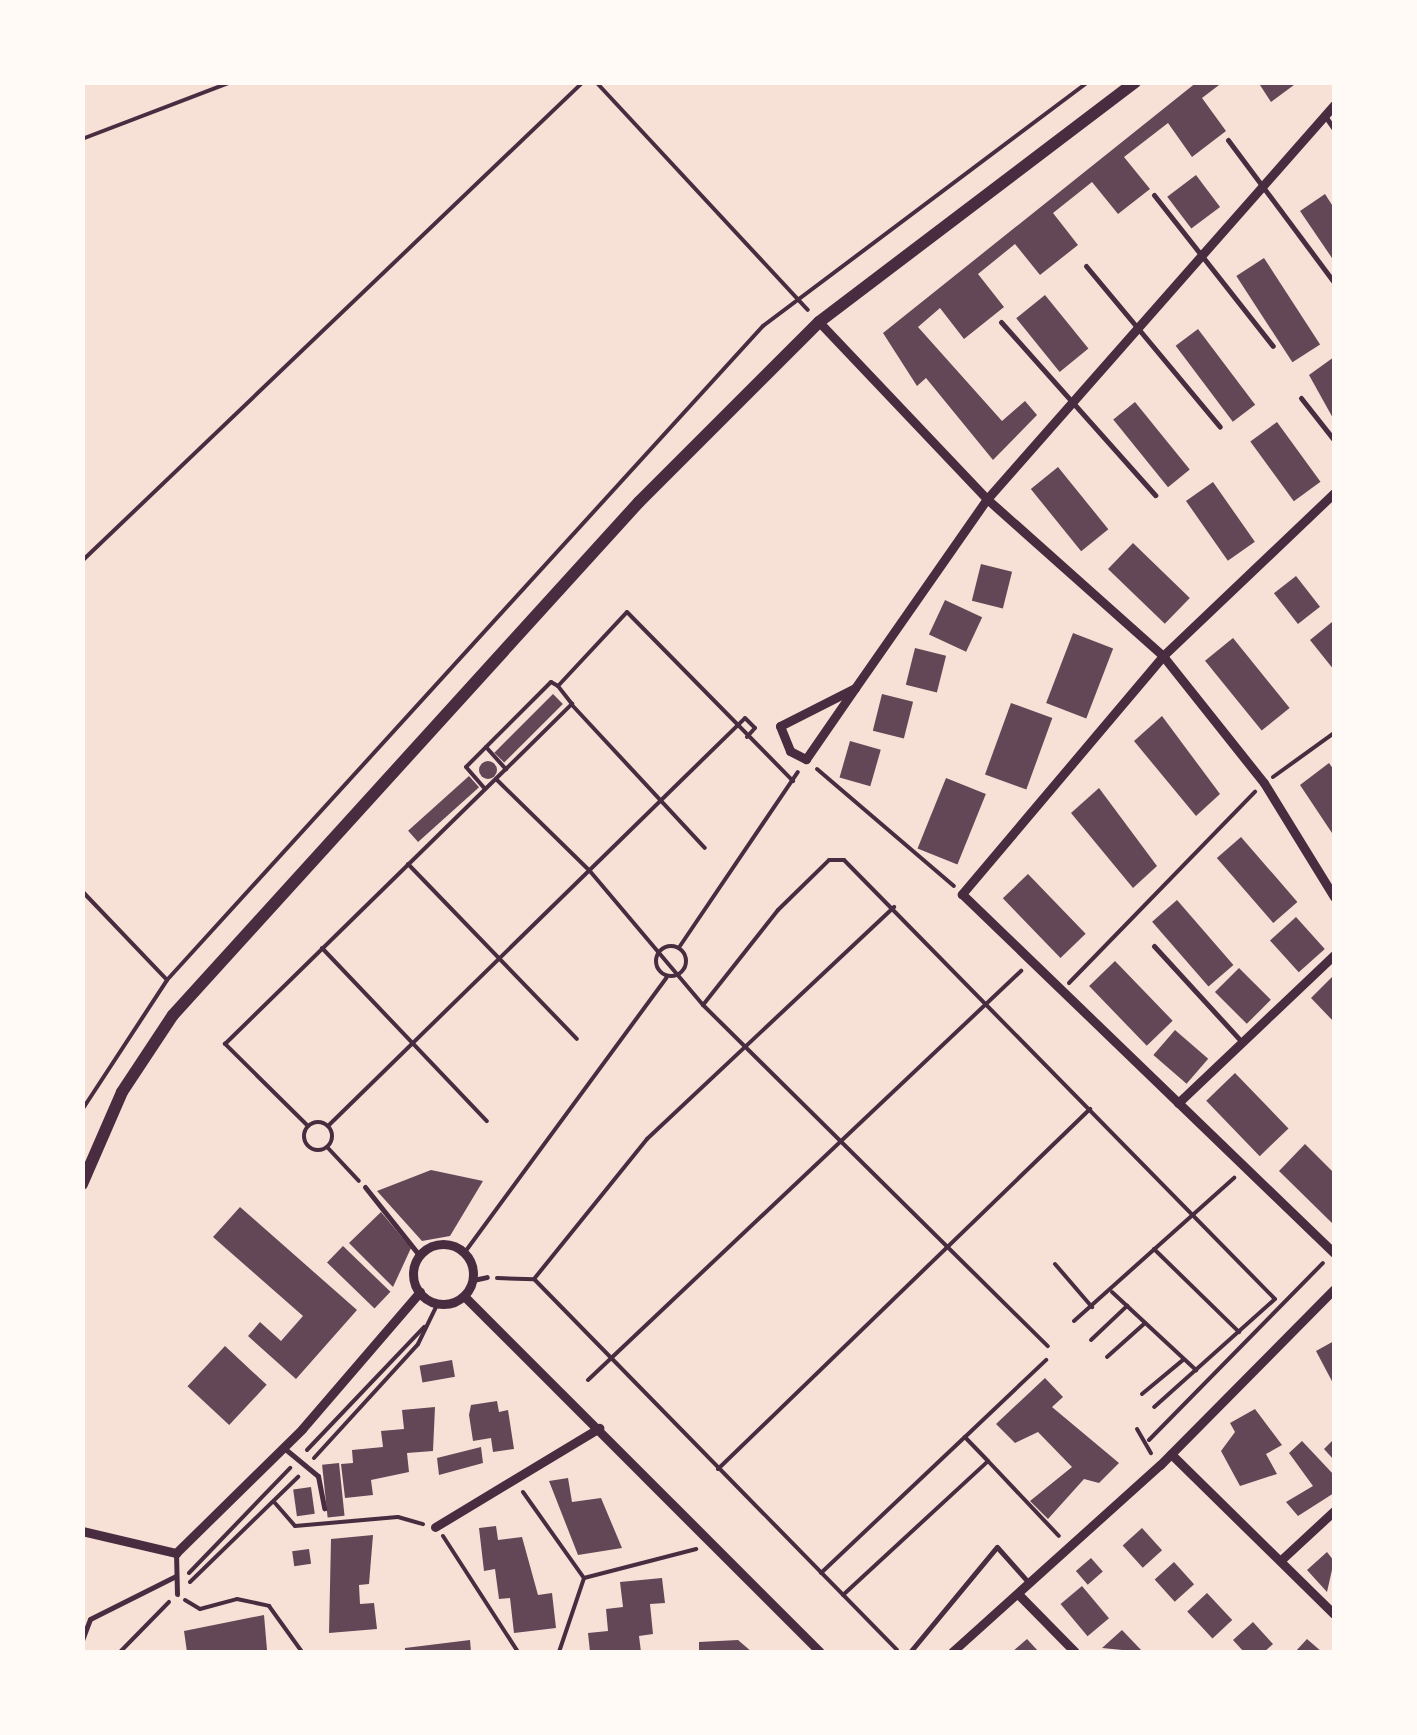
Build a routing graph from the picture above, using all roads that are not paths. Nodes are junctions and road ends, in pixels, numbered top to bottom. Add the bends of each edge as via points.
1 (1134, 82) edge
2 (1334, 105) edge
3 (1325, 116) junction
4 (1334, 129) edge
5 (1228, 140) dead end
6 (1260, 186) junction
7 (1154, 195) dead end
8 (1197, 256) junction
9 (1086, 266) dead end
10 (1334, 282) edge
11 (818, 322) junction
12 (1001, 322) dead end
13 (1136, 331) junction
14 (1273, 346) dead end
15 (1301, 398) dead end
16 (1073, 406) junction
17 (1220, 427) dead end
18 (1334, 440) edge
19 (1334, 493) edge
20 (1155, 495) dead end
21 (987, 499) junction
22 (1162, 656) junction
23 (855, 688) junction
24 (806, 759) junction
25 (796, 776) road end
26 (1334, 897) edge
27 (1154, 946) dead end
28 (1334, 955) edge
29 (1242, 1042) junction
30 (1178, 1104) junction
31 (82, 1184) edge
32 (365, 1187) road end
33 (1334, 1253) edge
34 (420, 1255) junction
35 (488, 1277) road end
36 (473, 1280) junction
37 (1334, 1288) edge
38 (420, 1292) junction
39 (464, 1296) junction
40 (600, 1428) junction
41 (284, 1448) junction
42 (1171, 1454) junction
43 (324, 1508) dead end
44 (1334, 1511) edge
45 (435, 1527) road end
46 (82, 1531) edge
47 (176, 1553) junction
48 (1281, 1560) junction
49 (176, 1576) junction
50 (1029, 1583) junction
51 (177, 1594) road end
52 (1018, 1594) junction
53 (1334, 1614) edge
54 (82, 1640) edge
55 (820, 1652) edge
56 (910, 1652) edge
57 (952, 1652) edge
58 (1075, 1652) edge

1 - 11 main road
2 - 3 street
3 - 4 lane
3 - 6 street
5 - 6 lane
6 - 8 street
6 - 10 lane
7 - 8 lane
8 - 13 street
8 - 14 lane
9 - 13 lane
11 - 21 street
11 - 31 main road via 639,502 186,1000 122,1092
12 - 16 lane
13 - 16 street
13 - 17 lane
15 - 18 lane
16 - 20 lane
16 - 21 street
19 - 22 street
21 - 22 street
21 - 23 street
22 - 26 street via 1264,783
22 - 30 street via 962,894
23 - 24 street
23 - 24 street via 780,726 790,752
24 - 25 street
27 - 29 lane
28 - 29 street
29 - 30 street
30 - 33 street
32 - 34 lane
34 - 36 street via 440,1243 465,1252
34 - 38 street
35 - 36 lane
36 - 39 street
37 - 42 street
38 - 39 street via 438,1304
38 - 41 street
39 - 40 street
40 - 45 street
40 - 55 street
41 - 43 lane via 306,1466
41 - 47 street
42 - 48 street
42 - 50 street
44 - 48 street
46 - 47 street
47 - 49 lane
48 - 53 street
49 - 51 lane
49 - 54 lane via 90,1619
50 - 52 street
50 - 56 lane via 997,1546 912,1640
52 - 57 street
52 - 58 street

